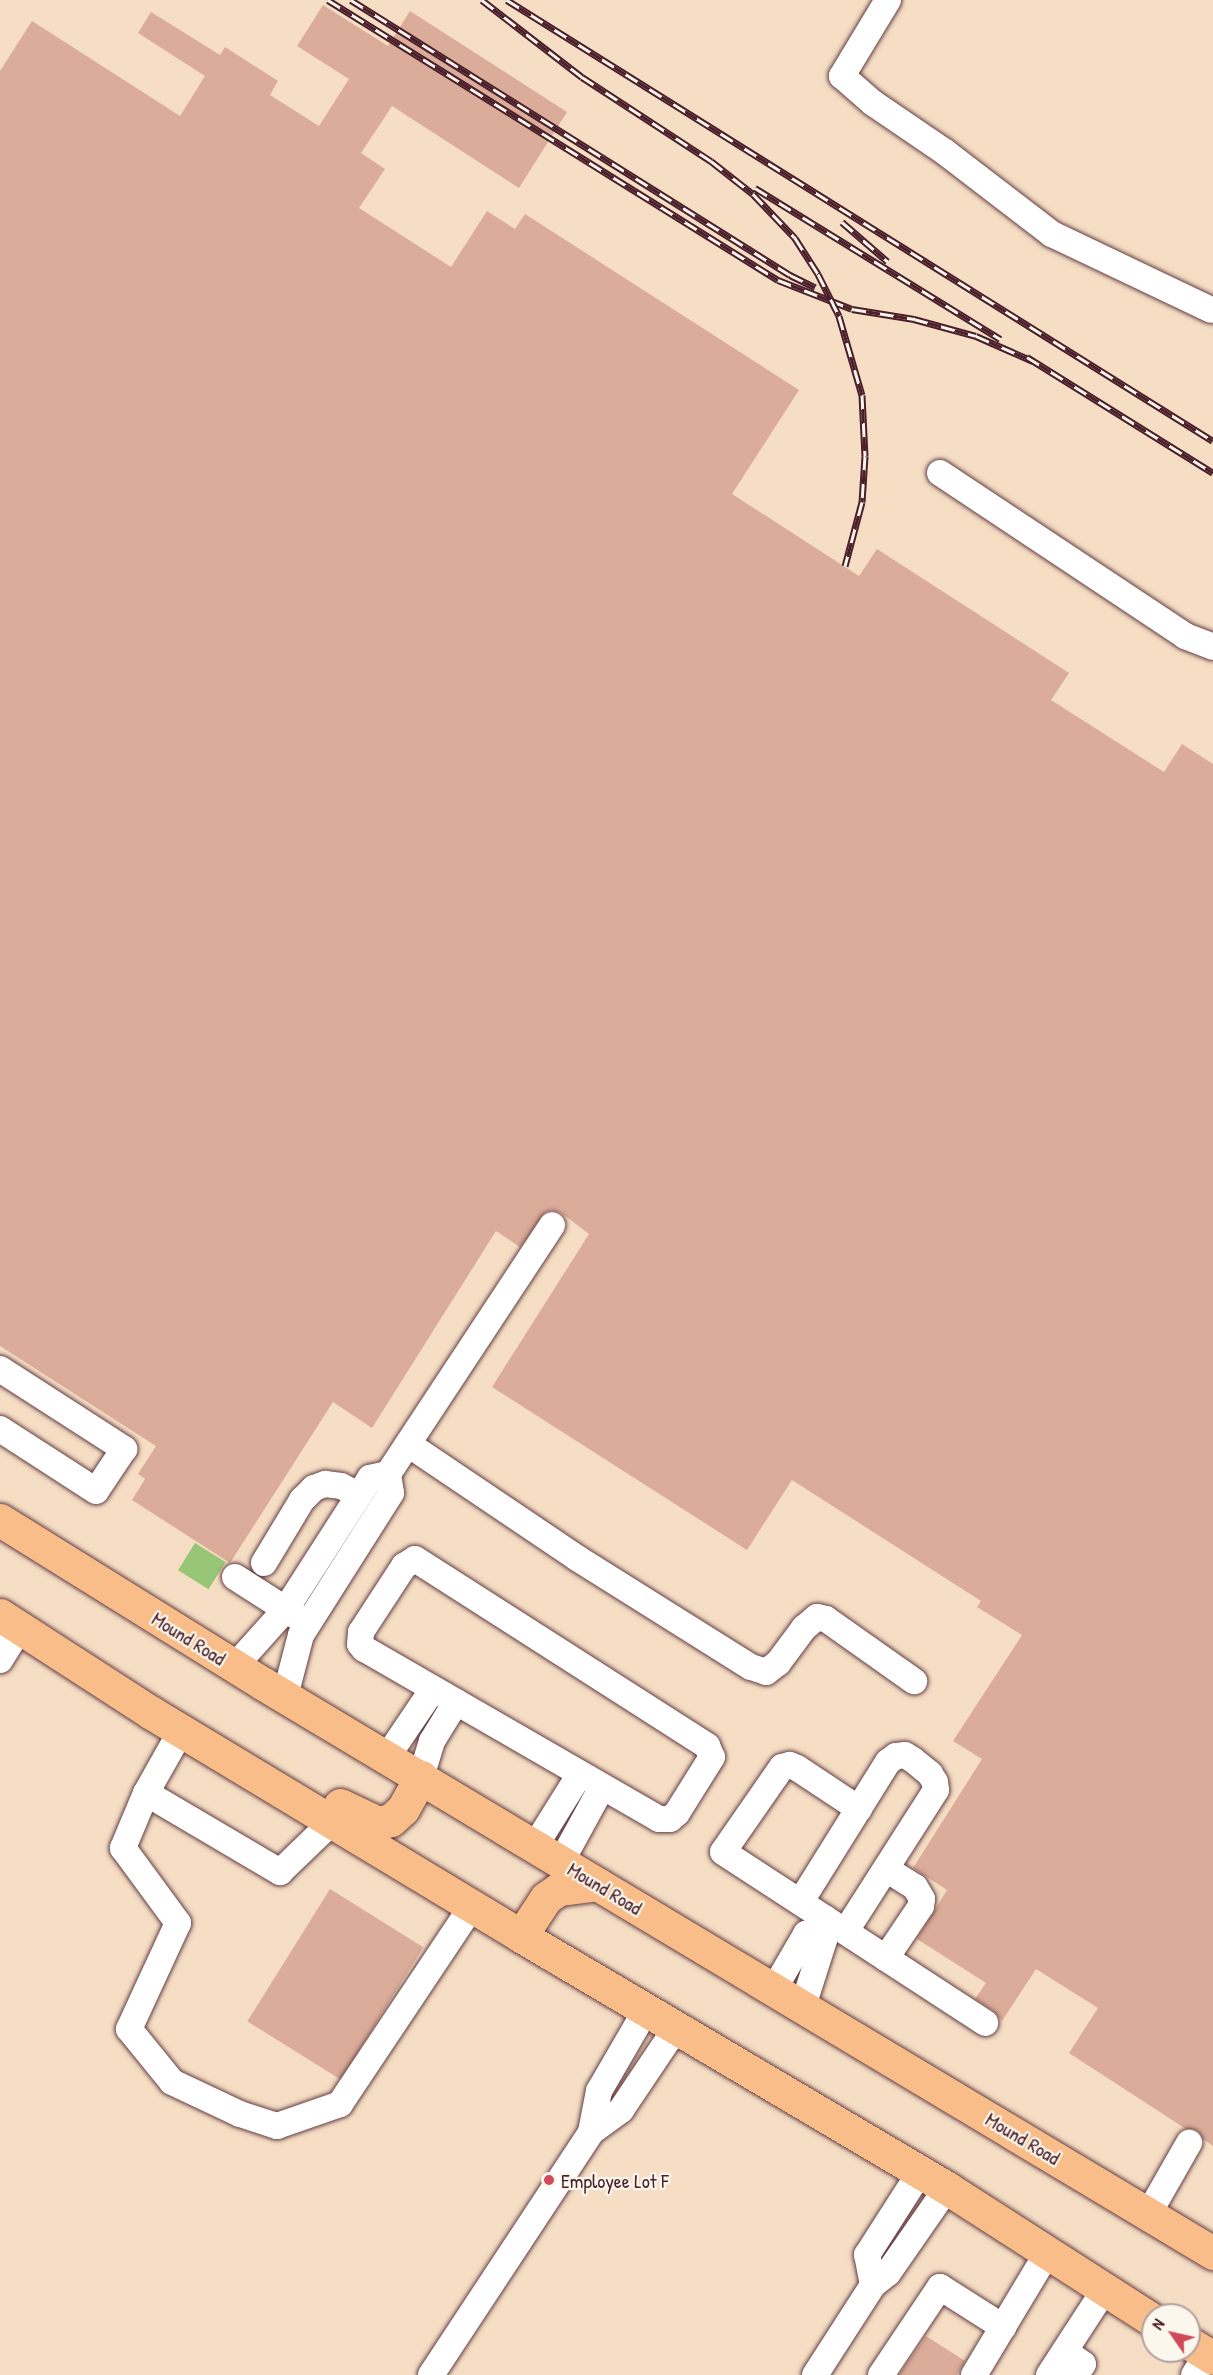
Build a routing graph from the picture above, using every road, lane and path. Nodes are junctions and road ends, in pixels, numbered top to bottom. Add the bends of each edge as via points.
1 (888, 0) edge
2 (1211, 310) dead end
3 (940, 473) dead end
4 (1213, 647) edge
5 (552, 1225) dead end
6 (0, 1369) edge
7 (0, 1429) edge
8 (408, 1444) junction
9 (388, 1474) junction
10 (359, 1495) junction
11 (0, 1520) edge
12 (353, 1526) junction
13 (264, 1563) dead end
14 (235, 1577) dead end
15 (286, 1609) junction
16 (10, 1621) edge
17 (307, 1623) junction
18 (0, 1660) edge
19 (235, 1666) junction
20 (90, 1673) junction
21 (914, 1681) dead end
22 (433, 1689) junction
23 (285, 1696) junction
24 (456, 1702) junction
25 (181, 1731) junction
26 (387, 1757) junction
27 (580, 1774) junction
28 (421, 1778) junction
29 (602, 1788) junction
30 (146, 1794) junction
31 (859, 1809) junction
32 (333, 1821) junction
33 (548, 1854) junction
34 (886, 1869) junction
35 (598, 1884) junction
36 (801, 1901) junction
37 (472, 1906) junction
38 (830, 1926) junction
39 (521, 1936) junction
40 (886, 1958) junction
41 (774, 1989) junction
42 (803, 2006) junction
43 (646, 2010) junction
44 (986, 2023) dead end
45 (676, 2028) junction
46 (591, 2132) junction
47 (1189, 2143) dead end
48 (933, 2180) junction
49 (1149, 2213) junction
50 (1048, 2252) junction
51 (1213, 2253) edge
52 (1105, 2289) junction
53 (1141, 2312) edge
54 (1003, 2327) junction
55 (1065, 2351) junction
56 (431, 2375) edge
57 (815, 2375) edge
58 (880, 2375) edge
59 (974, 2375) edge
60 (1049, 2375) edge
61 (1076, 2375) edge

1 - 2 street via 842,76 1052,234
3 - 4 street via 1185,636
5 - 8 street
6 - 7 street via 124,1449 96,1491
8 - 9 street
8 - 21 street via 577,1558 751,1667 766,1671 778,1663 817,1617 826,1619
9 - 10 street via 370,1478
9 - 12 street via 391,1493
10 - 12 street
10 - 13 street via 341,1486 325,1484 314,1488 302,1500
11 - 19 main road, Mound Road
12 - 15 street
12 - 17 street
14 - 15 street
15 - 17 street
15 - 19 street
16 - 18 street
16 - 20 main road
17 - 23 street
19 - 23 main road, Mound Road
20 - 25 main road
20 - 28 main road via 165,1698 351,1812 378,1823 391,1820 403,1809
22 - 24 street
22 - 26 street
22 - 29 street via 360,1644 361,1632 404,1566 415,1560 711,1751 709,1762 670,1819 659,1819
23 - 26 main road, Mound Road
24 - 27 street
24 - 28 street via 432,1741
25 - 30 street
25 - 32 main road
26 - 28 main road, Mound Road
27 - 29 street
27 - 33 street
28 - 33 main road, Mound Road
29 - 33 street
30 - 32 street via 280,1872
30 - 37 street via 123,1848 178,1923 129,2029 172,2082 240,2114 277,2126 340,2104
31 - 34 street via 888,1762 896,1756 905,1755 913,1760 935,1782 936,1790
31 - 36 street
31 - 36 street via 797,1768 782,1767 723,1852
32 - 37 main road
33 - 35 main road, Mound Road
34 - 38 street
34 - 40 street via 915,1887 922,1899
35 - 39 main road via 559,1890 546,1898
35 - 41 main road, Mound Road
36 - 38 street
37 - 39 main road
38 - 40 street
38 - 41 street via 806,1934
38 - 42 street
39 - 43 main road
40 - 44 street
41 - 42 main road, Mound Road
42 - 49 main road, Mound Road
43 - 45 main road
43 - 46 street via 598,2091
45 - 46 street via 621,2110
45 - 48 main road
46 - 56 street
47 - 49 street
48 - 50 main road
48 - 57 street via 867,2255 873,2285
49 - 51 main road, Mound Road
50 - 52 main road
50 - 54 street
52 - 53 main road
52 - 55 street
54 - 58 street via 940,2287
54 - 59 street
55 - 60 street
55 - 61 street via 1083,2364

